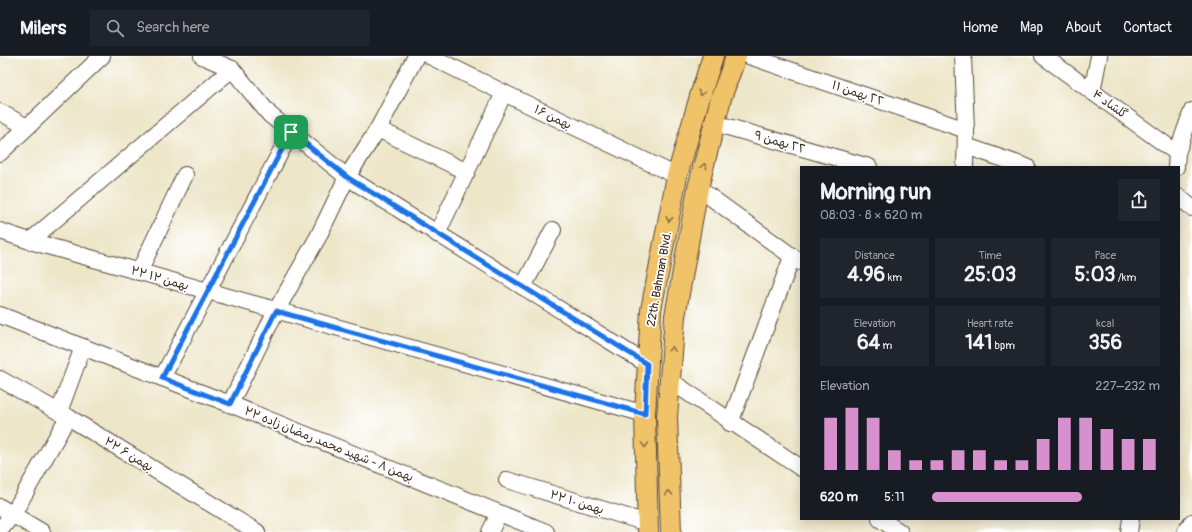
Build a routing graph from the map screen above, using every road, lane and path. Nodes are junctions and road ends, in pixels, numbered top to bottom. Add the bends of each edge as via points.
1 (102, 56) edge
2 (202, 56) edge
3 (416, 56) edge
4 (430, 56) edge
5 (736, 56) edge
6 (749, 56) edge
7 (963, 56) edge
8 (1043, 56) edge
9 (1098, 56) edge
10 (710, 57) edge
11 (232, 68) junction
12 (1092, 92) junction
13 (504, 94) junction
14 (1192, 111) edge
15 (0, 112) edge
16 (714, 123) junction
17 (27, 127) junction
18 (378, 128) junction
19 (291, 132) junction
20 (966, 138) junction
21 (0, 153) edge
22 (1177, 160) edge
23 (865, 166) edge
24 (965, 166) edge
25 (1025, 166) edge
26 (466, 172) junction
27 (185, 175) dead end
28 (677, 176) junction
29 (347, 177) junction
30 (698, 188) junction
31 (1180, 198) edge
32 (1192, 208) edge
33 (0, 230) edge
34 (553, 230) dead end
35 (437, 234) junction
36 (30, 241) junction
37 (796, 260) edge
38 (139, 272) junction
39 (523, 287) junction
40 (207, 291) junction
41 (276, 311) junction
42 (0, 316) edge
43 (83, 347) junction
44 (647, 364) junction
45 (162, 378) junction
46 (0, 379) edge
47 (669, 380) junction
48 (230, 404) junction
49 (64, 414) junction
50 (645, 414) junction
51 (730, 423) junction
52 (800, 467) edge
53 (507, 480) dead end
54 (7, 510) edge
55 (499, 513) junction
56 (882, 520) edge
57 (1131, 520) edge
58 (1192, 522) edge
59 (648, 527) edge
60 (0, 530) edge
61 (42, 532) edge
62 (257, 532) edge
63 (490, 532) edge
64 (546, 532) edge
65 (671, 532) edge
66 (900, 532) edge
67 (1129, 532) edge
68 (1185, 532) edge

1 - 17 street
2 - 11 street
3 - 18 street
4 - 13 street, بهمن ۱۶
5 - 16 main road, 22th. Bahman Blvd.
6 - 20 street, ٢٢ بهمن ١١
7 - 20 street
8 - 12 street, گلشاد ۴
9 - 12 street
10 -> 28 main road, 22th. Bahman Blvd.
11 - 19 street via 270,115
11 - 36 street
12 - 22 street, گلشاد ۴
13 - 26 street
13 - 28 street, بهمن ۱۶
14 - 22 street
15 - 17 street
16 - 23 street, ٢٢ بهمن ۹
30 -> 16 main road, 22th. Bahman Blvd.
17 - 21 street
18 - 26 street
18 - 29 street
19 - 29 street
19 - 40 street
20 - 24 street
20 - 25 street, ٢٢ بهمن ١١
26 - 35 street
27 - 38 street
28 -> 44 main road, 22th. Bahman Blvd. via 651,310
29 - 35 street
29 - 41 street via 318,237
30 - 37 street
47 -> 30 main road, 22th. Bahman Blvd. via 675,316
31 - 32 street
33 - 36 street, ۲۲ بهمن ۱۲
34 - 39 street
35 - 39 street
36 - 38 street, ۲۲ بهمن ۱۲
37 - 51 street
38 - 40 street, ۲۲ بهمن ۱۲
39 - 44 street
40 - 41 street, ۲۲ بهمن ۱۲
40 - 45 street
41 - 48 street
41 - 50 street, ۲۲ بهمن ۱۲
42 - 43 street, ۲۲ بهمن ۸ - شهید محمد رمضان زاده
43 - 45 street, ۲۲ بهمن ۸ - شهید محمد رمضان زاده
43 - 49 street
44 - 50 main road, 22th. Bahman Blvd.
45 - 48 street, ۲۲ بهمن ۸ - شهید محمد رمضان زاده
46 - 49 street, ۲۲ بهمن ۶
47 - 51 street
65 -> 47 main road, 22th. Bahman Blvd. via 667,417
48 - 55 street, ۲۲ بهمن ۸ - شهید محمد رمضان زاده
49 - 54 street
49 - 62 street, ۲۲ بهمن ۶
50 -> 59 main road, 22th. Bahman Blvd.
51 - 52 street
53 - 59 street, ۲۲ بهمن ۱۰
54 - 60 street
54 - 61 street
55 - 63 street
55 - 64 street, ۲۲ بهمن ۸ - شهید محمد رمضان زاده
56 - 66 street
57 - 67 street
58 - 68 street

